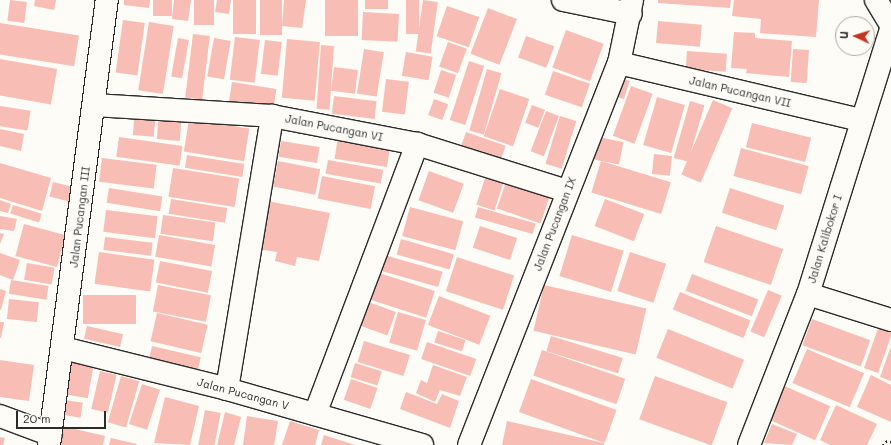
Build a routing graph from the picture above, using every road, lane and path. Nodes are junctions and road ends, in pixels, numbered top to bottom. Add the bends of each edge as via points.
1 (107, 0) edge
2 (564, 0) edge
3 (876, 0) edge
4 (631, 7) edge
5 (891, 25) edge
6 (891, 29) edge
7 (619, 63) junction
8 (94, 105) junction
9 (272, 116) junction
10 (861, 120) junction
11 (417, 144) junction
12 (568, 191) junction
13 (808, 294) junction
14 (891, 320) edge
15 (63, 348) junction
16 (227, 389) junction
17 (315, 414) junction
18 (0, 416) edge
19 (50, 440) edge
20 (891, 442) edge
21 (422, 445) edge
22 (469, 445) edge
23 (749, 445) edge
24 (883, 445) edge

1 - 8 street, Jalan Pucangan III
2 - 4 street
3 - 5 street
4 - 7 street, Jalan Pucangan IX
6 - 10 street, Jalan Kalibokor I
7 - 10 street, Jalan Pucangan VII
7 - 12 street, Jalan Pucangan IX
8 - 9 street, Jalan Pucangan VI
8 - 15 street, Jalan Pucangan III
9 - 11 street, Jalan Pucangan VI
9 - 16 street
10 - 13 street, Jalan Kalibokor I
11 - 12 street, Jalan Pucangan VI
11 - 17 street
12 - 22 street, Jalan Pucangan IX
13 - 14 street
13 - 23 street, Jalan Kalibokor I
15 - 16 street, Jalan Pucangan V
15 - 19 street, Jalan Pucangan III
16 - 17 street, Jalan Pucangan V
17 - 21 street, Jalan Pucangan V
18 - 19 street
20 - 24 path via 886,441

